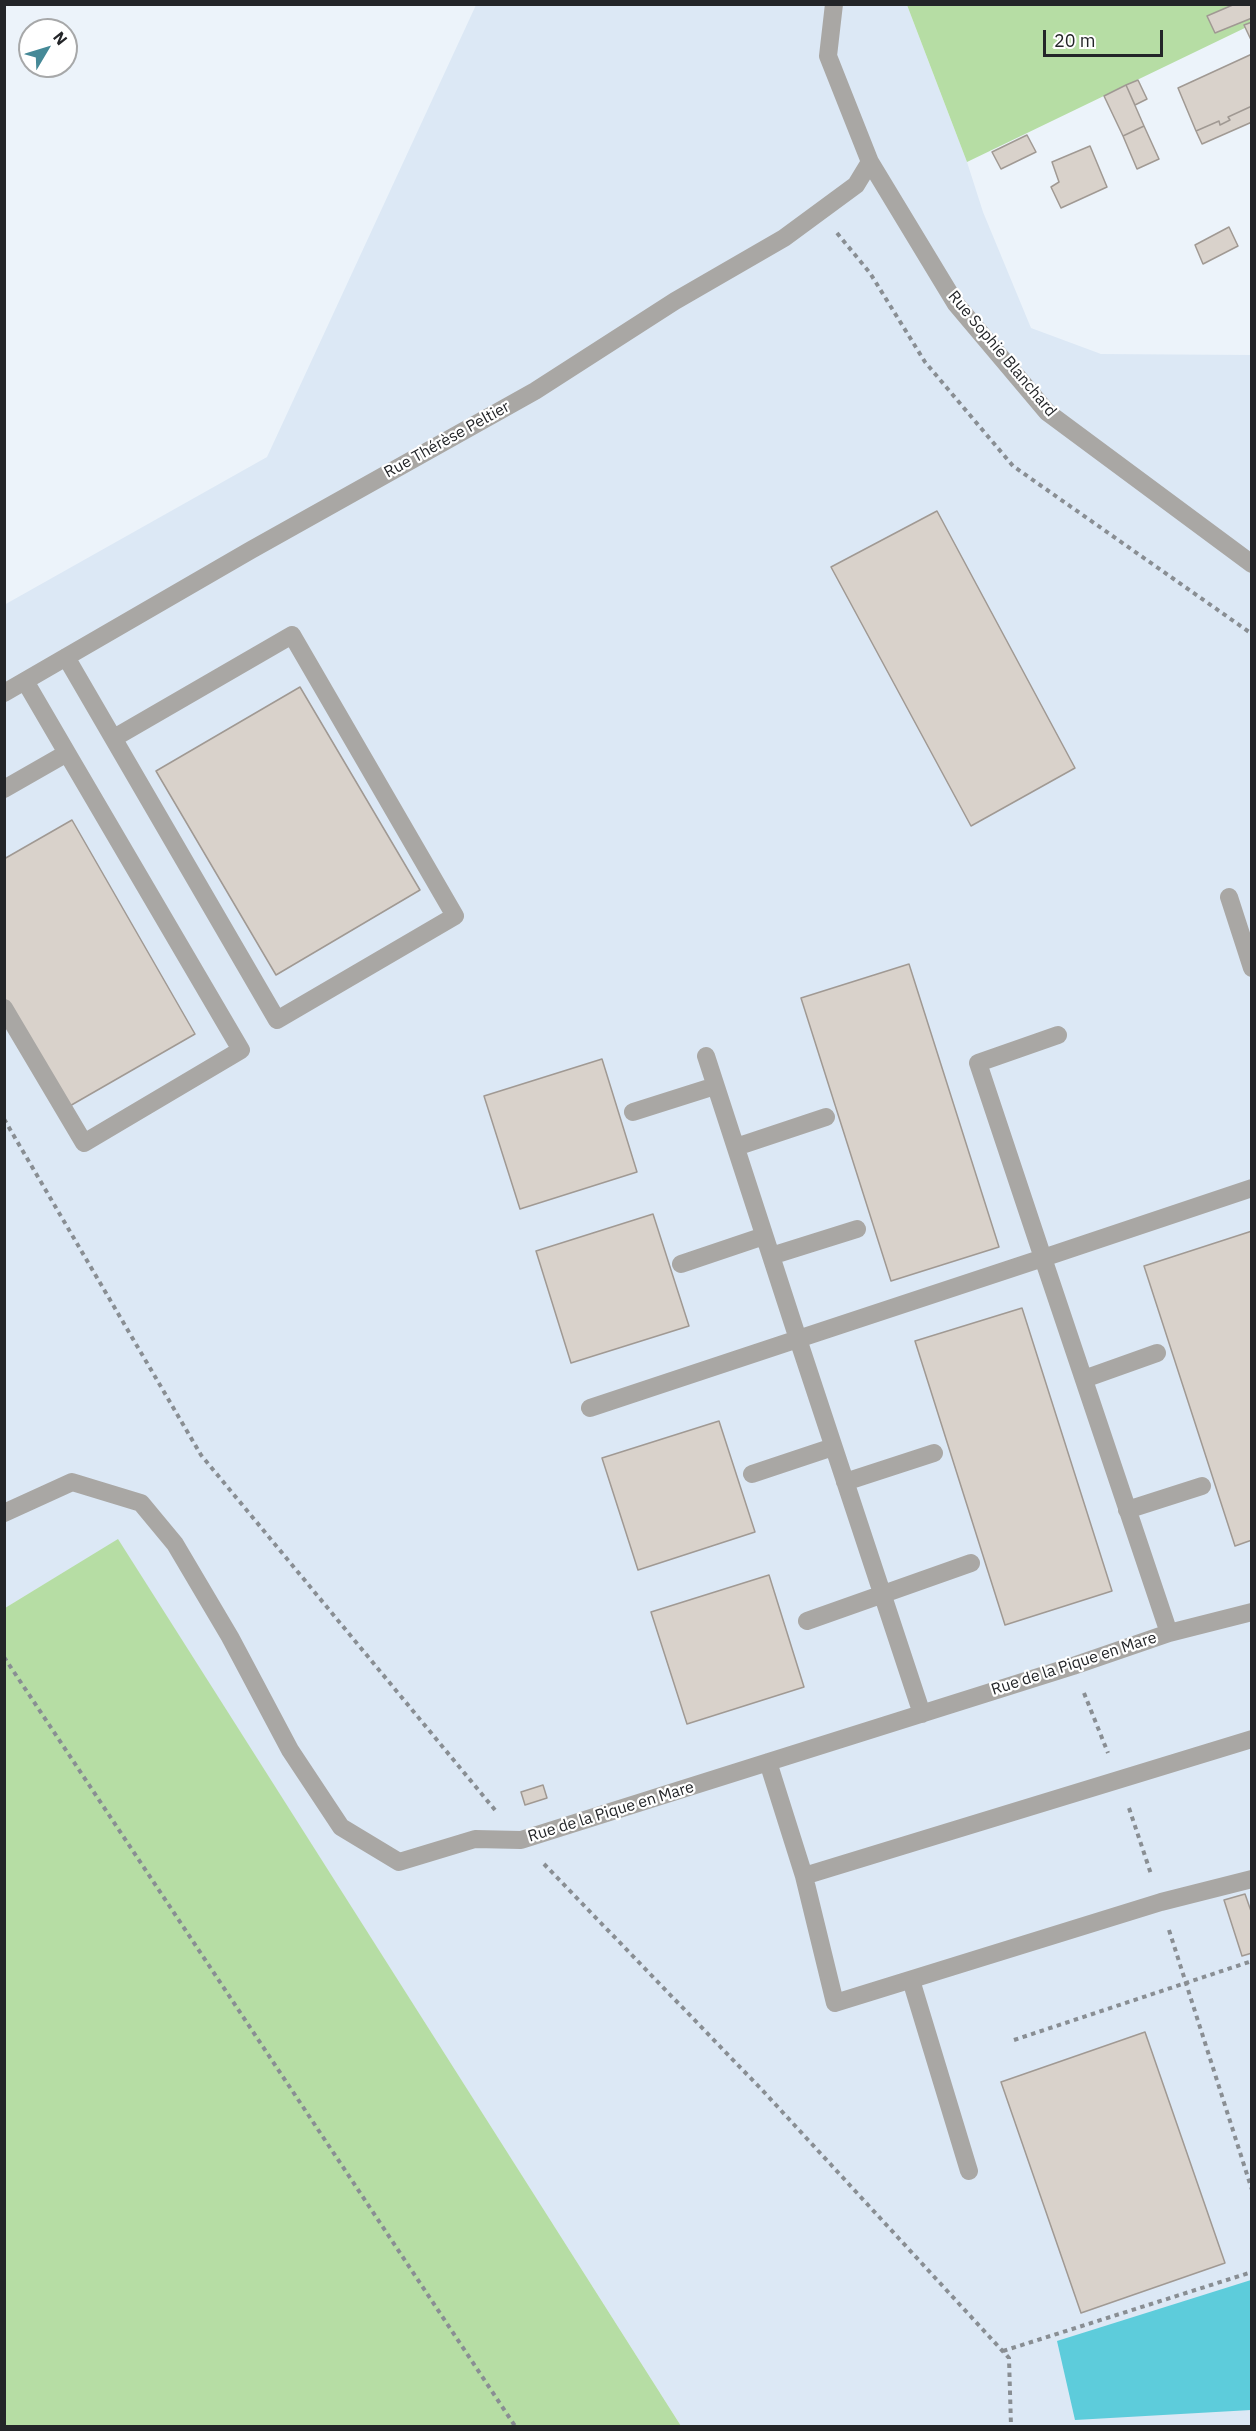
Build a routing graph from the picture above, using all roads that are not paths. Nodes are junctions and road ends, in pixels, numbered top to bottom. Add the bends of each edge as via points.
1 (834, 4) edge
2 (870, 162) junction
3 (1251, 564) edge
4 (66, 657) junction
5 (25, 681) junction
6 (4, 693) edge
7 (114, 738) junction
8 (67, 753) junction
9 (4, 789) edge
10 (1229, 897) dead end
11 (1247, 936) edge
12 (1251, 968) edge
13 (4, 1008) edge
14 (1059, 1035) dead end
15 (706, 1056) dead end
16 (716, 1086) junction
17 (633, 1112) dead end
18 (826, 1117) dead end
19 (736, 1147) junction
20 (1251, 1188) edge
21 (857, 1229) dead end
22 (764, 1236) junction
23 (771, 1256) junction
24 (1043, 1258) junction
25 (681, 1264) dead end
26 (798, 1339) junction
27 (1157, 1353) dead end
28 (1084, 1379) junction
29 (590, 1408) dead end
30 (833, 1448) junction
31 (934, 1452) dead end
32 (752, 1474) dead end
33 (845, 1482) junction
34 (1202, 1486) dead end
35 (1127, 1510) junction
36 (4, 1513) edge
37 (970, 1563) dead end
38 (882, 1594) junction
39 (1251, 1612) edge
40 (807, 1621) dead end
41 (1169, 1633) junction
42 (922, 1714) junction
43 (1251, 1739) edge
44 (768, 1762) junction
45 (804, 1876) junction
46 (1251, 1879) edge
47 (911, 1980) junction
48 (969, 2171) dead end

1 - 2 street, Rue Sophie Blanchard via 828,56
2 - 3 street, Rue Sophie Blanchard via 956,304 1047,412
2 - 4 street, Rue Thérèse Peltier via 856,185 784,238 675,301 535,391
4 - 5 street, Rue Thérèse Peltier
4 - 7 street
5 - 6 street, Rue Thérèse Peltier
5 - 8 street
7 - 7 street via 277,1020 455,916 292,635
8 - 9 street
8 - 13 street via 241,1050 84,1143
10 - 11 street
11 - 12 street
14 - 24 street via 978,1064
15 - 16 street
16 - 17 street
16 - 19 street
18 - 19 street
19 - 22 street
20 - 24 street
21 - 23 street
22 - 23 street
22 - 25 street
23 - 26 street
24 - 26 street
24 - 28 street
26 - 29 street
26 - 30 street
27 - 28 street
28 - 35 street
30 - 32 street
30 - 33 street
31 - 33 street
33 - 38 street
34 - 35 street
35 - 41 street
36 - 44 street, Rue de la Pique en Mare via 72,1482 141,1503 175,1544 290,1750 341,1827 399,1862 475,1839 521,1840
37 - 38 street
38 - 40 street
38 - 42 street
39 - 41 street, Rue de la Pique en Mare
41 - 42 street, Rue de la Pique en Mare
42 - 44 street, Rue de la Pique en Mare
43 - 45 street
44 - 45 street
45 - 47 street via 835,2003
46 - 47 street via 1161,1902
47 - 48 street

